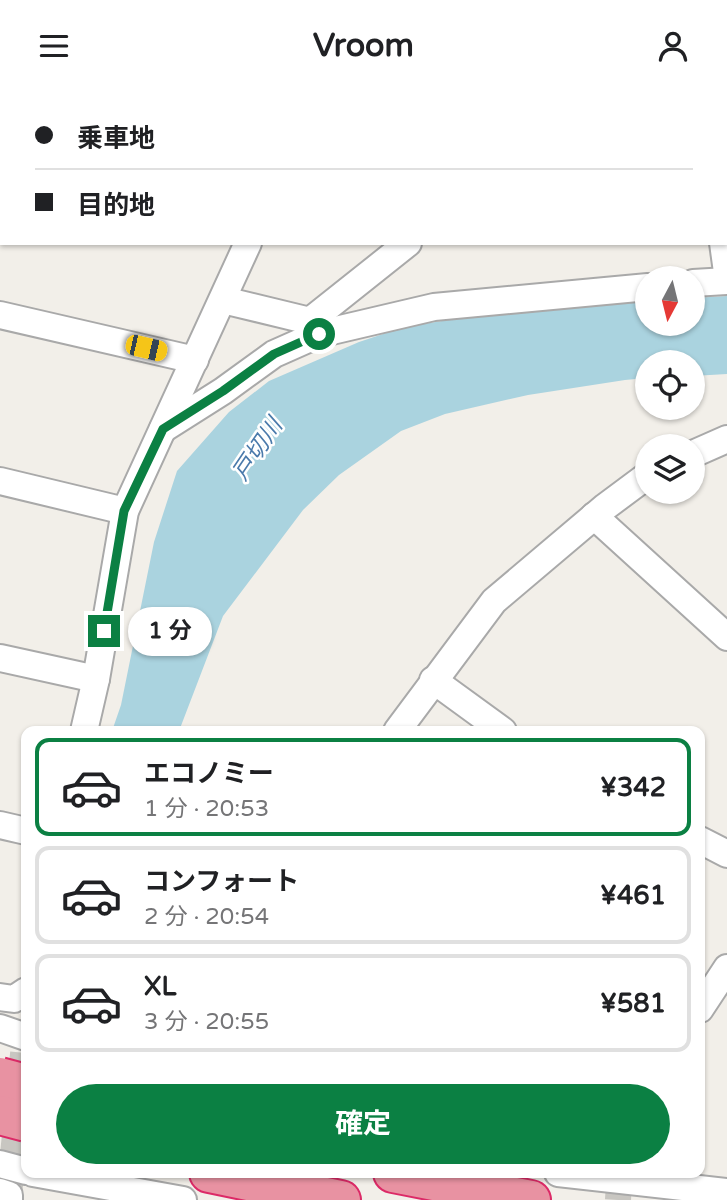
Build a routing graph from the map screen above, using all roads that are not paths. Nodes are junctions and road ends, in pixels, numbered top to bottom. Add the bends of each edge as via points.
1 (247, 245) edge
2 (406, 245) edge
3 (723, 245) edge
4 (727, 272) edge
5 (727, 281) edge
6 (705, 282) edge
7 (635, 289) edge
8 (223, 300) junction
9 (0, 314) edge
10 (312, 329) junction
11 (195, 360) junction
12 (163, 429) junction
13 (727, 439) edge
14 (705, 449) edge
15 (0, 481) edge
16 (635, 485) edge
17 (124, 511) junction
18 (594, 516) junction
19 (727, 637) edge
20 (0, 658) edge
21 (96, 679) junction
22 (433, 680) junction
23 (85, 726) edge
24 (401, 726) edge
25 (496, 726) edge
26 (0, 825) edge
27 (21, 830) edge
28 (705, 843) edge
29 (727, 854) edge
30 (727, 968) edge
31 (21, 994) edge
32 (0, 997) edge
33 (705, 1001) edge
34 (0, 1028) edge
35 (21, 1035) edge
36 (0, 1077) edge
37 (21, 1083) edge
38 (0, 1115) edge
39 (21, 1121) edge
40 (0, 1136) edge
41 (21, 1140) edge
42 (0, 1164) edge
43 (21, 1170) edge
44 (61, 1178) edge
45 (232, 1178) edge
46 (419, 1178) edge
47 (628, 1178) edge
48 (0, 1192) edge
49 (727, 1192) edge
50 (9, 1200) edge
51 (183, 1200) edge
52 (341, 1200) edge
53 (531, 1200) edge

1 - 8 street
2 - 10 street
3 - 4 street
5 - 6 street
7 - 10 street via 434,307
8 - 10 street
8 - 11 street
9 - 11 street
10 - 12 street
11 - 12 street
12 - 17 street
13 - 14 street
15 - 17 street
16 - 18 street
17 - 21 street
18 - 19 street
18 - 22 street via 495,601
20 - 21 street
21 - 23 street
22 - 24 street
22 - 25 street
26 - 27 street
28 - 29 street
30 - 33 street
31 - 32 street via 14,999
34 - 35 street
36 - 37 highway, bridge
38 - 39 highway, bridge
40 - 41 highway
42 - 43 street
44 - 51 street
45 - 52 highway
46 - 53 highway
47 - 49 street
48 - 50 street via 9,1195

